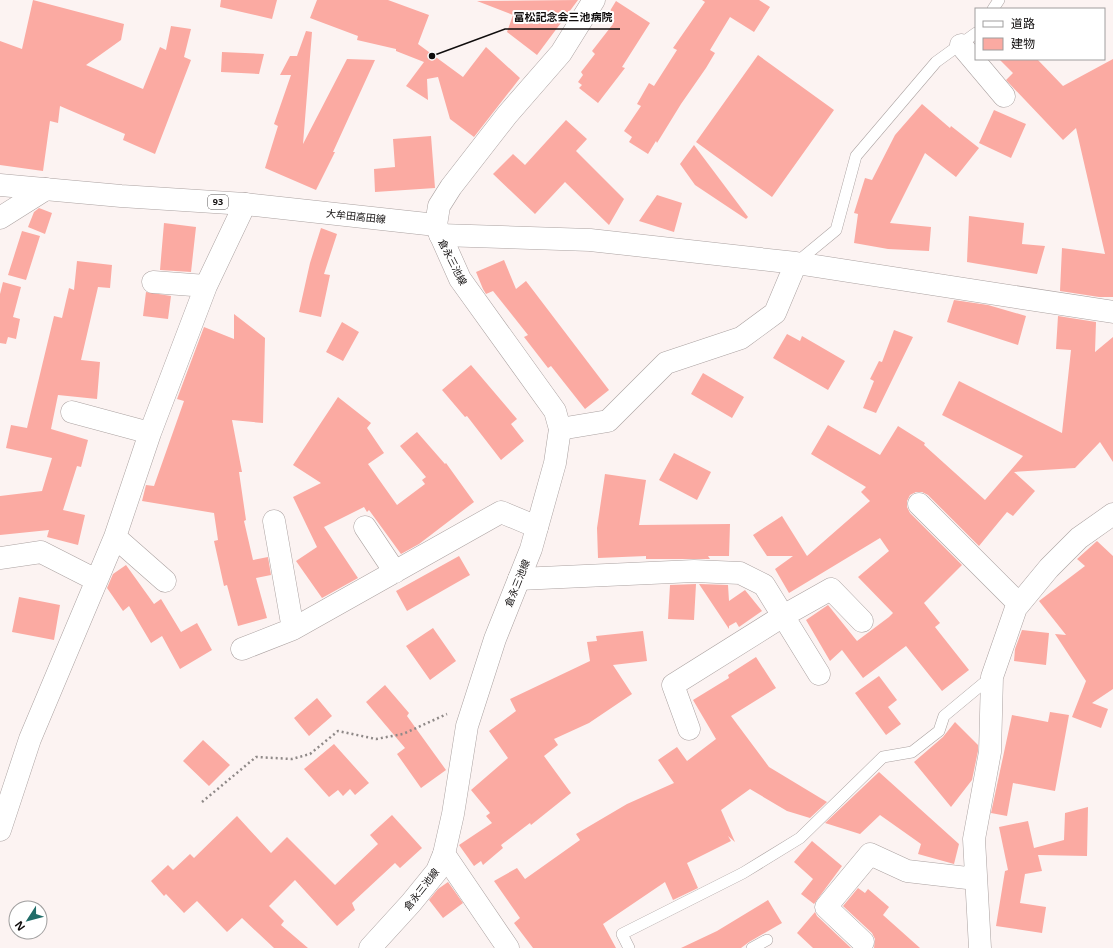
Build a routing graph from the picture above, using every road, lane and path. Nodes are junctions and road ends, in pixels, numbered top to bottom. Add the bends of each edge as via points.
1 (594, 0) edge
2 (968, 39) edge
3 (975, 50) edge
4 (981, 60) edge
5 (1004, 96) dead end
6 (0, 186) edge
7 (46, 189) junction
8 (245, 204) junction
9 (1, 221) edge
10 (438, 230) junction
11 (796, 263) junction
12 (152, 282) dead end
13 (206, 286) junction
14 (1113, 312) edge
15 (72, 412) dead end
16 (560, 429) junction
17 (150, 433) junction
18 (919, 504) dead end
19 (1113, 514) edge
20 (274, 521) dead end
21 (366, 527) dead end
22 (537, 527) junction
23 (115, 536) junction
24 (0, 558) edge
25 (395, 572) junction
26 (96, 580) junction
27 (518, 580) junction
28 (165, 581) dead end
29 (1019, 604) junction
30 (783, 616) junction
31 (862, 621) dead end
32 (293, 629) junction
33 (242, 649) dead end
34 (819, 674) dead end
35 (992, 677) junction
36 (475, 702) junction
37 (689, 729) dead end
38 (202, 802) dead end
39 (0, 830) edge
40 (444, 854) junction
41 (976, 879) junction
42 (767, 940) dead end
43 (863, 942) dead end
44 (370, 948) edge
45 (508, 948) edge
46 (629, 948) edge
47 (752, 948) edge
48 (980, 948) edge

1 - 10 street via 561,53 507,115 451,187 439,206
2 - 3 street
2 - 11 lane via 936,62 856,156 836,230
4 - 5 street
6 - 7 street, 大牟田高田線 / 93
7 - 8 street, 大牟田高田線 / 93
7 - 9 street
8 - 10 street, 大牟田高田線 / 93
8 - 13 street
10 - 11 street, 大牟田高田線 via 590,240
10 - 16 street, 倉永三池線 via 460,279 555,411
11 - 14 street, 大牟田高田線
11 - 16 street via 775,313 741,338 666,363 608,421
12 - 13 street
13 - 17 street
15 - 17 street
16 - 22 street, 倉永三池線 via 555,464
17 - 23 street
18 - 29 street
19 - 29 street via 1079,538 1049,568
20 - 32 street
21 - 25 street
22 - 25 street via 502,512
22 - 27 street, 倉永三池線
23 - 26 street
23 - 28 street
24 - 26 street via 41,552
25 - 32 street
26 - 39 street via 30,739
27 - 30 street via 694,571 740,573 764,585
27 - 36 street, 倉永三池線 via 495,639
29 - 35 street
30 - 31 street via 831,589
30 - 34 street
30 - 37 street via 673,685
32 - 33 street
35 - 41 street via 990,752 974,839
35 - 46 lane via 944,716 939,731 912,752 883,757 800,838 743,873 622,934
36 - 38 path via 403,734 376,738 338,731 310,754 292,759 256,757
36 - 40 street, 倉永三池線 via 467,726
40 - 44 street, 倉永三池線 via 437,870
40 - 45 street
41 - 43 street via 907,871 870,854 826,907
41 - 48 street
42 - 47 lane

